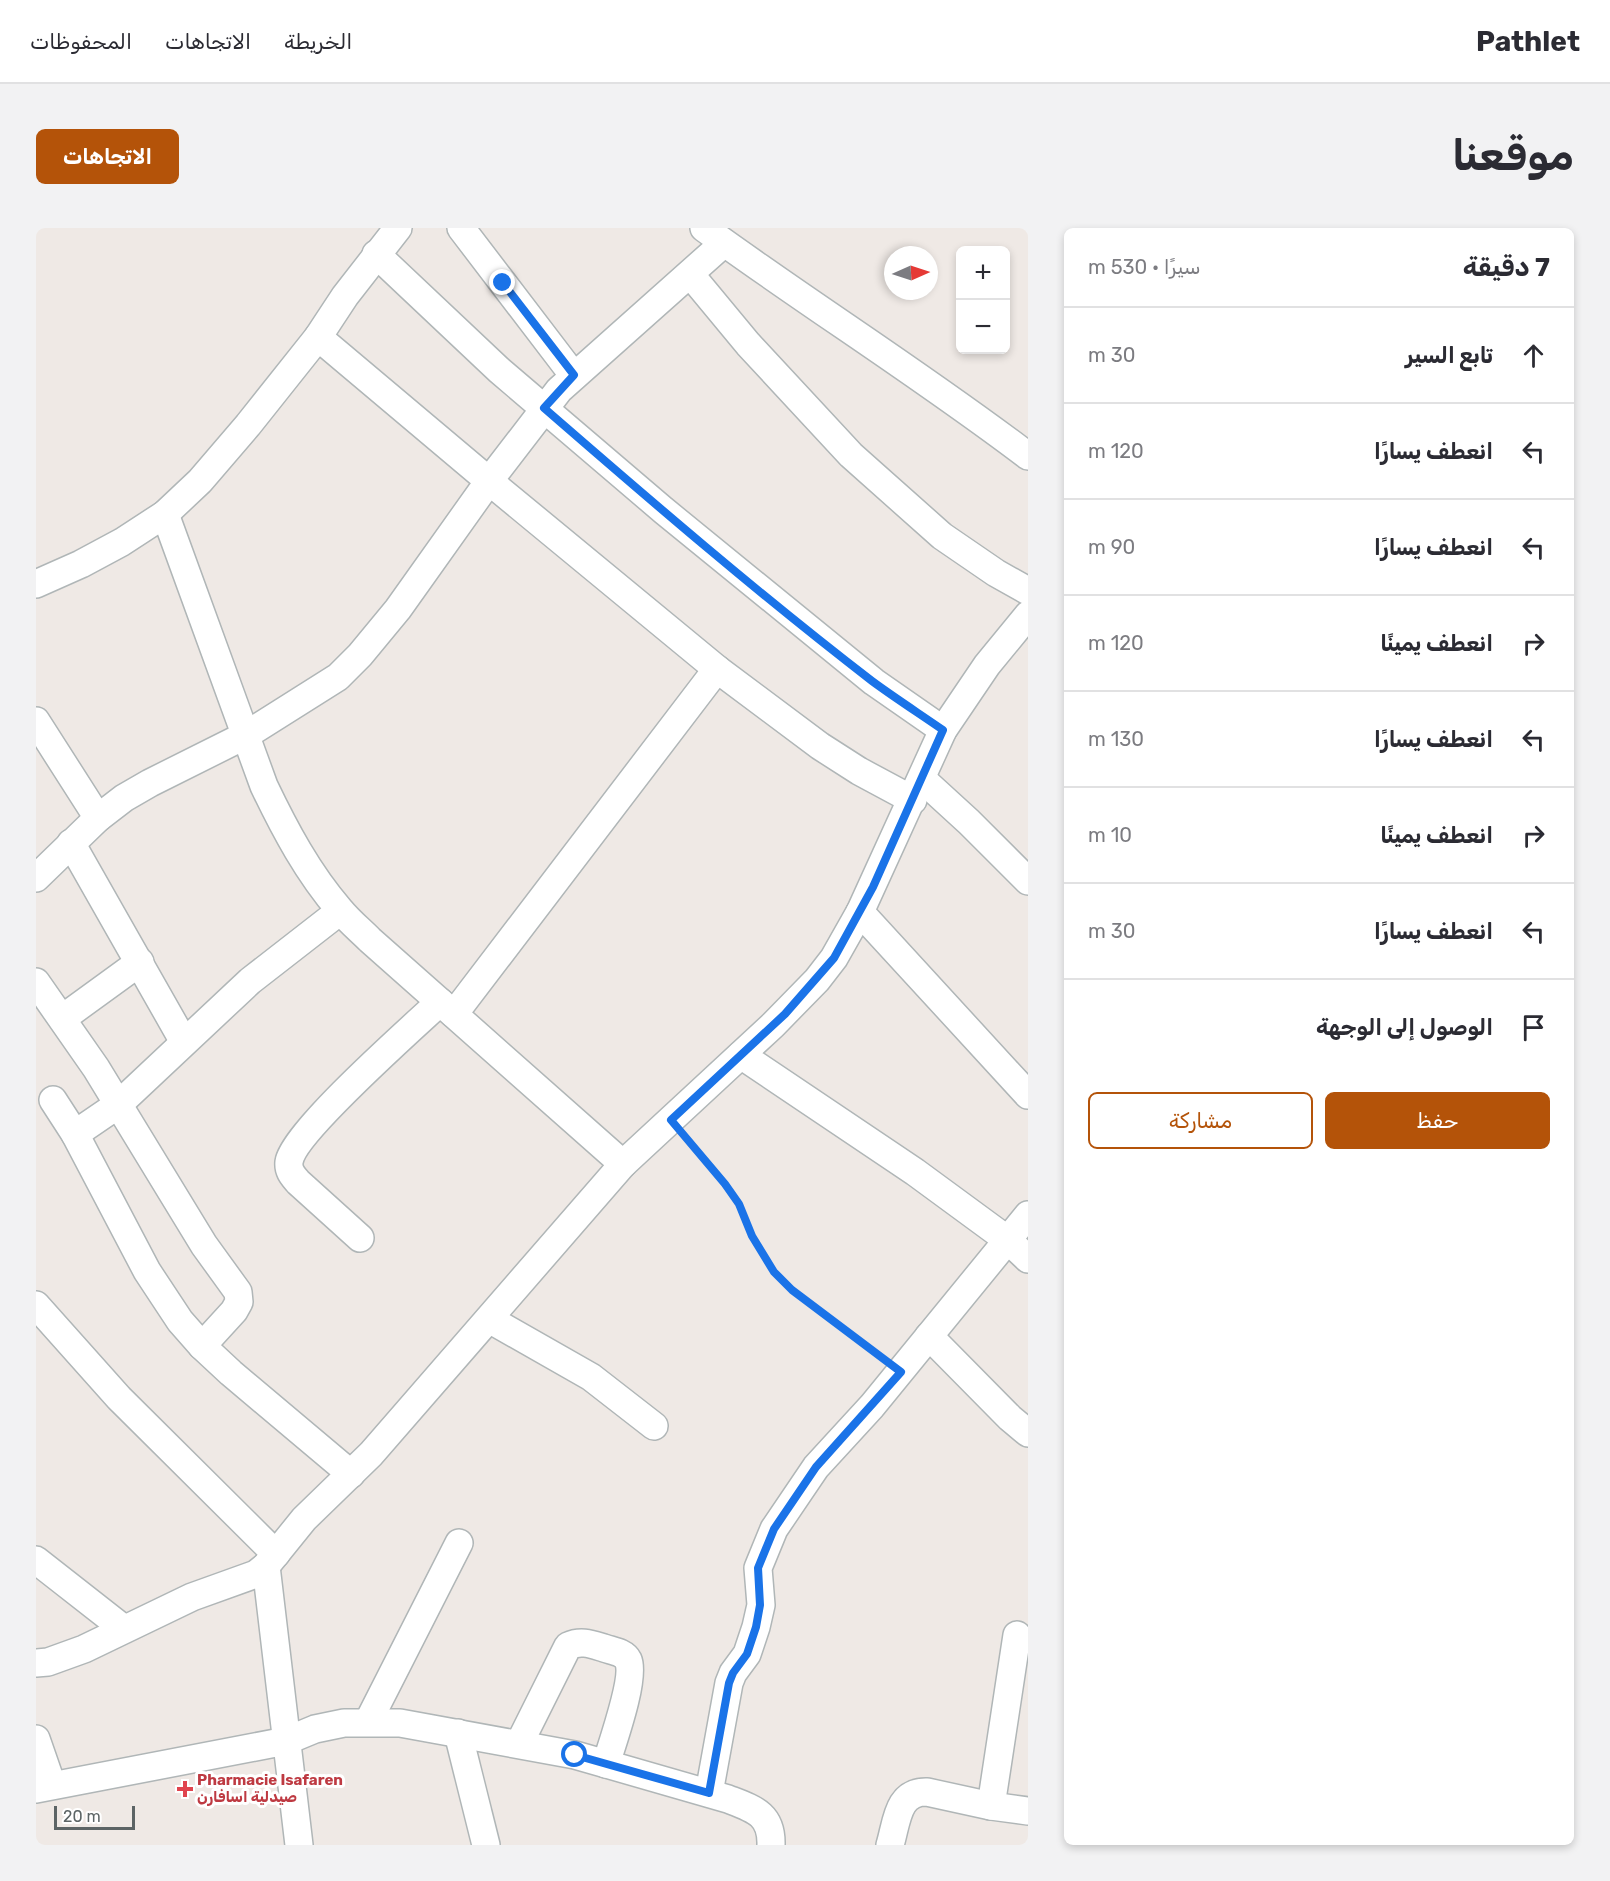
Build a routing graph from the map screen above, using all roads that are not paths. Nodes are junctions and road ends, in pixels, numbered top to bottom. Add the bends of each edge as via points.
1 (398, 228) edge
2 (461, 228) edge
3 (714, 235) edge
4 (376, 254) junction
5 (690, 274) junction
6 (318, 337) junction
7 (574, 375) junction
8 (544, 408) junction
9 (1028, 456) edge
10 (489, 481) junction
11 (165, 514) junction
12 (36, 584) edge
13 (1028, 591) edge
14 (1028, 615) edge
15 (717, 669) junction
16 (36, 721) edge
17 (943, 730) junction
18 (246, 735) junction
19 (918, 789) junction
20 (98, 818) junction
21 (71, 843) junction
22 (36, 878) edge
23 (1028, 881) edge
24 (340, 911) junction
25 (860, 912) junction
26 (140, 962) junction
27 (36, 982) edge
28 (447, 1008) junction
29 (63, 1018) junction
30 (184, 1042) junction
31 (741, 1055) junction
32 (1028, 1095) edge
33 (53, 1100) dead end
34 (119, 1104) junction
35 (75, 1134) junction
36 (623, 1164) junction
37 (1028, 1215) edge
38 (360, 1238) dead end
39 (1018, 1250) edge
40 (36, 1305) edge
41 (489, 1319) junction
42 (929, 1336) junction
43 (202, 1346) junction
44 (1022, 1418) edge
45 (654, 1426) dead end
46 (351, 1474) junction
47 (459, 1543) dead end
48 (36, 1560) edge
49 (271, 1560) junction
50 (124, 1629) junction
51 (1017, 1635) dead end
52 (36, 1663) edge
53 (368, 1722) junction
54 (458, 1733) junction
55 (36, 1739) edge
56 (286, 1741) junction
57 (519, 1744) junction
58 (606, 1764) junction
59 (44, 1787) edge
60 (709, 1793) junction
61 (992, 1806) junction
62 (1028, 1811) edge
63 (298, 1845) edge
64 (486, 1845) edge
65 (771, 1845) edge
66 (890, 1845) edge

1 - 4 street
2 - 7 street
3 - 5 street
3 - 9 street
4 - 6 street
4 - 8 street
5 - 7 street
5 - 13 street via 748,344 851,454 942,536
6 - 10 street
6 - 11 street via 200,481
7 - 8 street
8 - 10 street
8 - 17 street via 785,611 874,682
10 - 15 street
10 - 18 street via 398,609 360,655 338,677
11 - 12 street via 122,542
11 - 18 street
14 - 17 street via 982,672
15 - 19 street via 859,771
15 - 28 street
16 - 20 street
17 - 19 street
18 - 20 street via 150,783
18 - 24 street via 264,786 284,826 308,868
19 - 23 street via 969,822
19 - 25 street
20 - 21 street
21 - 22 street
21 - 26 street
24 - 28 street
24 - 30 street via 250,981
25 - 31 street via 817,980
25 - 32 street
26 - 29 street
26 - 30 street
27 - 29 street
28 - 36 street
28 - 38 street via 338,1098 291,1154 290,1173
29 - 34 street
30 - 34 street
31 - 36 street
31 - 39 street via 865,1136
33 - 35 street
34 - 35 street
34 - 43 street via 204,1245 238,1292 239,1302 234,1311
35 - 43 street via 147,1271
36 - 41 street
37 - 39 street
39 - 42 street
40 - 49 street
41 - 45 street via 591,1377
41 - 46 street
42 - 44 street
42 - 60 street via 816,1467 766,1544 758,1568 759,1616 747,1654 729,1683
43 - 46 street
46 - 49 street via 304,1519
47 - 53 street
48 - 50 street
49 - 50 street via 256,1574 192,1597
49 - 56 street
50 - 52 street via 74,1653
51 - 61 street
53 - 54 street
53 - 56 street via 315,1729
54 - 57 street
54 - 64 street
55 - 59 street
56 - 59 street
56 - 63 street
57 - 58 street
57 - 58 street via 568,1646 582,1642 621,1654 629,1666 628,1685
58 - 60 street
60 - 65 street via 751,1808 764,1817 771,1831
61 - 62 street
61 - 66 street via 916,1792 903,1803

